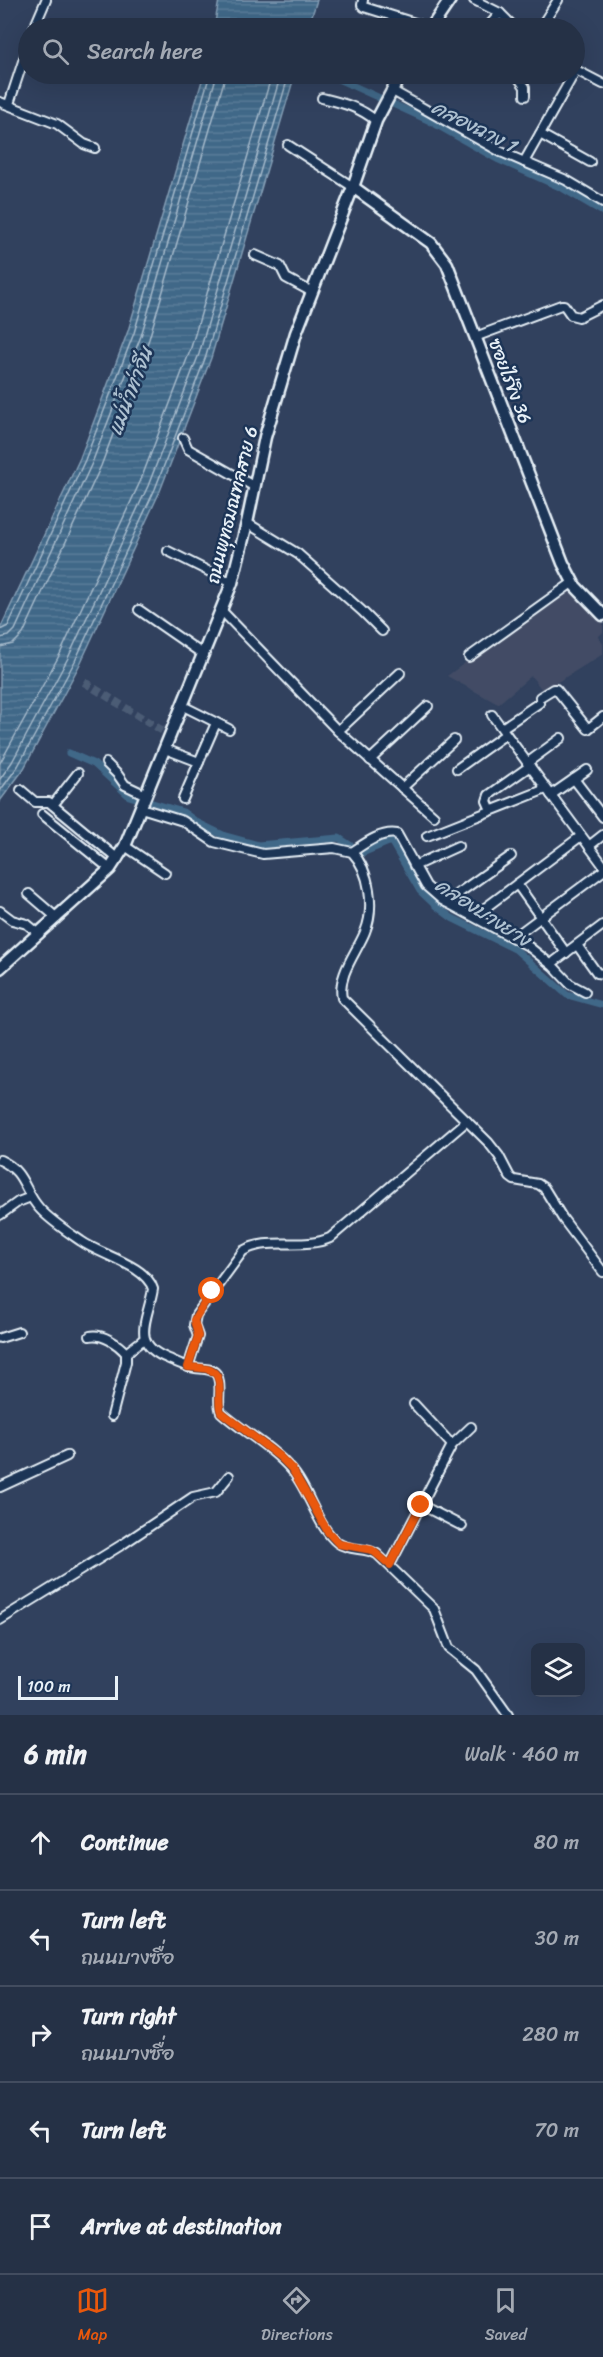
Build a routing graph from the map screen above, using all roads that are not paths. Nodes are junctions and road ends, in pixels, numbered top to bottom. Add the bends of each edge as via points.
1 (46, 0) edge
2 (363, 0) edge
3 (449, 0) edge
4 (474, 0) edge
5 (558, 0) edge
6 (500, 13) junction
7 (38, 18) edge
8 (399, 18) edge
9 (437, 18) edge
10 (496, 18) edge
11 (505, 18) edge
12 (546, 18) edge
13 (585, 75) edge
14 (18, 77) edge
15 (395, 84) edge
16 (523, 84) edge
17 (567, 84) edge
18 (603, 84) edge
19 (391, 91) junction
20 (525, 96) dead end
21 (322, 98) dead end
22 (0, 102) edge
23 (9, 104) junction
24 (376, 121) junction
25 (540, 134) junction
26 (288, 145) dead end
27 (95, 148) dead end
28 (524, 162) junction
29 (590, 162) dead end
30 (353, 187) junction
31 (603, 202) edge
32 (255, 255) dead end
33 (312, 292) junction
34 (603, 304) edge
35 (475, 336) junction
36 (183, 438) dead end
37 (255, 487) junction
38 (247, 523) junction
39 (168, 551) dead end
40 (572, 582) junction
41 (232, 583) junction
42 (139, 610) dead end
43 (221, 610) junction
44 (603, 615) edge
45 (382, 631) dead end
46 (204, 655) junction
47 (469, 657) dead end
48 (400, 673) dead end
49 (428, 705) dead end
50 (183, 706) junction
51 (492, 715) dead end
52 (603, 717) edge
53 (216, 723) junction
54 (229, 729) dead end
55 (338, 731) junction
56 (504, 731) junction
57 (561, 738) dead end
58 (454, 740) dead end
59 (165, 749) junction
60 (370, 760) junction
61 (200, 762) junction
62 (106, 763) dead end
63 (528, 764) junction
64 (457, 769) dead end
65 (587, 770) dead end
66 (78, 773) dead end
67 (574, 779) junction
68 (402, 788) junction
69 (21, 790) dead end
70 (549, 792) junction
71 (146, 795) junction
72 (183, 799) dead end
73 (53, 805) junction
74 (141, 808) junction
75 (491, 810) junction
76 (42, 814) dead end
77 (434, 816) dead end
78 (603, 817) edge
79 (603, 835) edge
80 (427, 836) dead end
81 (581, 836) junction
82 (124, 846) junction
83 (458, 846) dead end
84 (589, 846) junction
85 (353, 851) junction
86 (511, 856) dead end
87 (118, 859) junction
88 (603, 865) edge
89 (414, 866) junction
90 (110, 869) junction
91 (603, 871) edge
92 (165, 873) dead end
93 (517, 884) junction
94 (29, 894) dead end
95 (446, 902) junction
96 (0, 911) edge
97 (481, 911) dead end
98 (542, 917) junction
99 (57, 918) junction
100 (603, 926) edge
101 (521, 933) dead end
102 (39, 934) junction
103 (577, 945) junction
104 (566, 953) junction
105 (555, 961) dead end
106 (0, 968) edge
107 (603, 974) edge
108 (585, 992) dead end
109 (467, 1121) junction
110 (0, 1161) edge
111 (31, 1197) junction
112 (0, 1215) edge
113 (603, 1272) edge
114 (19, 1332) dead end
115 (90, 1336) dead end
116 (0, 1338) edge
117 (143, 1340) junction
118 (129, 1351) junction
119 (188, 1367) junction
120 (414, 1404) dead end
121 (112, 1416) dead end
122 (471, 1427) dead end
123 (452, 1445) junction
124 (67, 1456) dead end
125 (229, 1476) dead end
126 (0, 1487) edge
127 (421, 1505) junction
128 (462, 1526) dead end
129 (390, 1565) junction
130 (0, 1620) edge
131 (508, 1715) edge

1 - 7 street
2 - 8 street via 364,7
3 - 9 main road
4 - 6 street
5 - 12 street
6 - 10 street
6 - 11 street
13 - 18 street
14 - 23 street
15 - 19 main road, ถนนพุทธมณฑลสาย 6
16 - 20 street
17 - 25 street
19 - 24 main road, ถนนพุทธมณฑลสาย 6
19 - 28 street
21 - 24 street via 353,106
22 - 23 street
23 - 27 street via 57,124
24 - 30 main road, ถนนพุทธมณฑลสาย 6
25 - 28 street
25 - 29 street
26 - 30 street
28 - 31 street
30 - 33 main road, ถนนพุทธมณฑลสาย 6
30 - 35 main road, ซอยไร่ขิง 36 via 437,250 447,264
32 - 33 street via 280,266 286,278
33 - 37 main road, ถนนพุทธมณฑลสาย 6 via 283,371
34 - 35 street via 579,317 561,305
35 - 40 main road, ซอยไร่ขิง 36
36 - 37 street via 188,449
37 - 38 main road, ถนนพุทธมณฑลสาย 6
38 - 41 main road, ถนนพุทธมณฑลสาย 6
38 - 45 street via 298,554
39 - 41 street
40 - 44 main road, ซอยไร่ขิง 36
40 - 47 street
41 - 43 main road, ถนนพุทธมณฑลสาย 6
42 - 46 street
43 - 46 main road, ถนนพุทธมณฑลสาย 6
43 - 55 street
46 - 50 main road, ถนนพุทธมณฑลสาย 6
48 - 55 street
49 - 60 street
50 - 53 street
50 - 59 main road, ถนนพุทธมณฑลสาย 6
51 - 56 street
52 - 56 street via 588,729 556,689
53 - 54 street
53 - 61 street
55 - 60 street
56 - 63 street
56 - 64 street
57 - 63 street
58 - 68 street
59 - 61 street
59 - 71 main road, ถนนพุทธมณฑลสาย 6
60 - 68 street
61 - 72 street
62 - 71 street via 124,785
63 - 70 street
63 - 75 street via 489,795
65 - 67 street
66 - 73 street
67 - 70 street
67 - 78 street
68 - 77 street
69 - 73 street via 35,802
70 - 75 street
70 - 81 street
71 - 74 main road, ถนนพุทธมณฑลสาย 6
73 - 87 street
74 - 82 main road, ถนนพุทธมณฑลสาย 6
74 - 85 street via 183,821 214,842 253,852 334,848
75 - 80 street
76 - 90 street
79 - 84 street
81 - 84 street
81 - 93 street
82 - 87 main road, ถนนพุทธมณฑลสาย 6
82 - 92 street
83 - 89 street
84 - 88 street
85 - 89 street via 387,834 397,834
85 - 109 street via 368,886 368,926 346,972 342,998
86 - 95 street
87 - 90 main road, ถนนพุทธมณฑลสาย 6
89 - 95 street via 426,886
90 - 99 main road, ถนนพุทธมณฑลสาย 6
91 - 98 street
93 - 97 street
93 - 98 street
94 - 99 street
95 - 108 street via 528,946 570,984
96 - 102 street
98 - 101 street
98 - 104 street
99 - 102 main road, ถนนพุทธมณฑลสาย 6
100 - 103 street
102 - 106 main road, ถนนพุทธมณฑลสาย 6
103 - 104 street
103 - 107 street via 597,973
104 - 105 street
109 - 113 street via 499,1156 510,1177 544,1188
109 - 119 street via 330,1238 254,1245 243,1251 196,1315 198,1336
110 - 111 street via 20,1174
111 - 112 street
111 - 117 street via 78,1240 148,1278 153,1289
114 - 116 street
115 - 118 street via 109,1340
117 - 118 street
117 - 119 street via 157,1355
118 - 121 street
119 - 129 street via 217,1375 221,1412 292,1469 333,1539 345,1547 372,1550
120 - 123 street
122 - 123 street
123 - 127 street
124 - 126 street
125 - 130 street via 216,1492 193,1497
127 - 128 street
127 - 129 street
129 - 131 street via 434,1609 449,1648 476,1670

